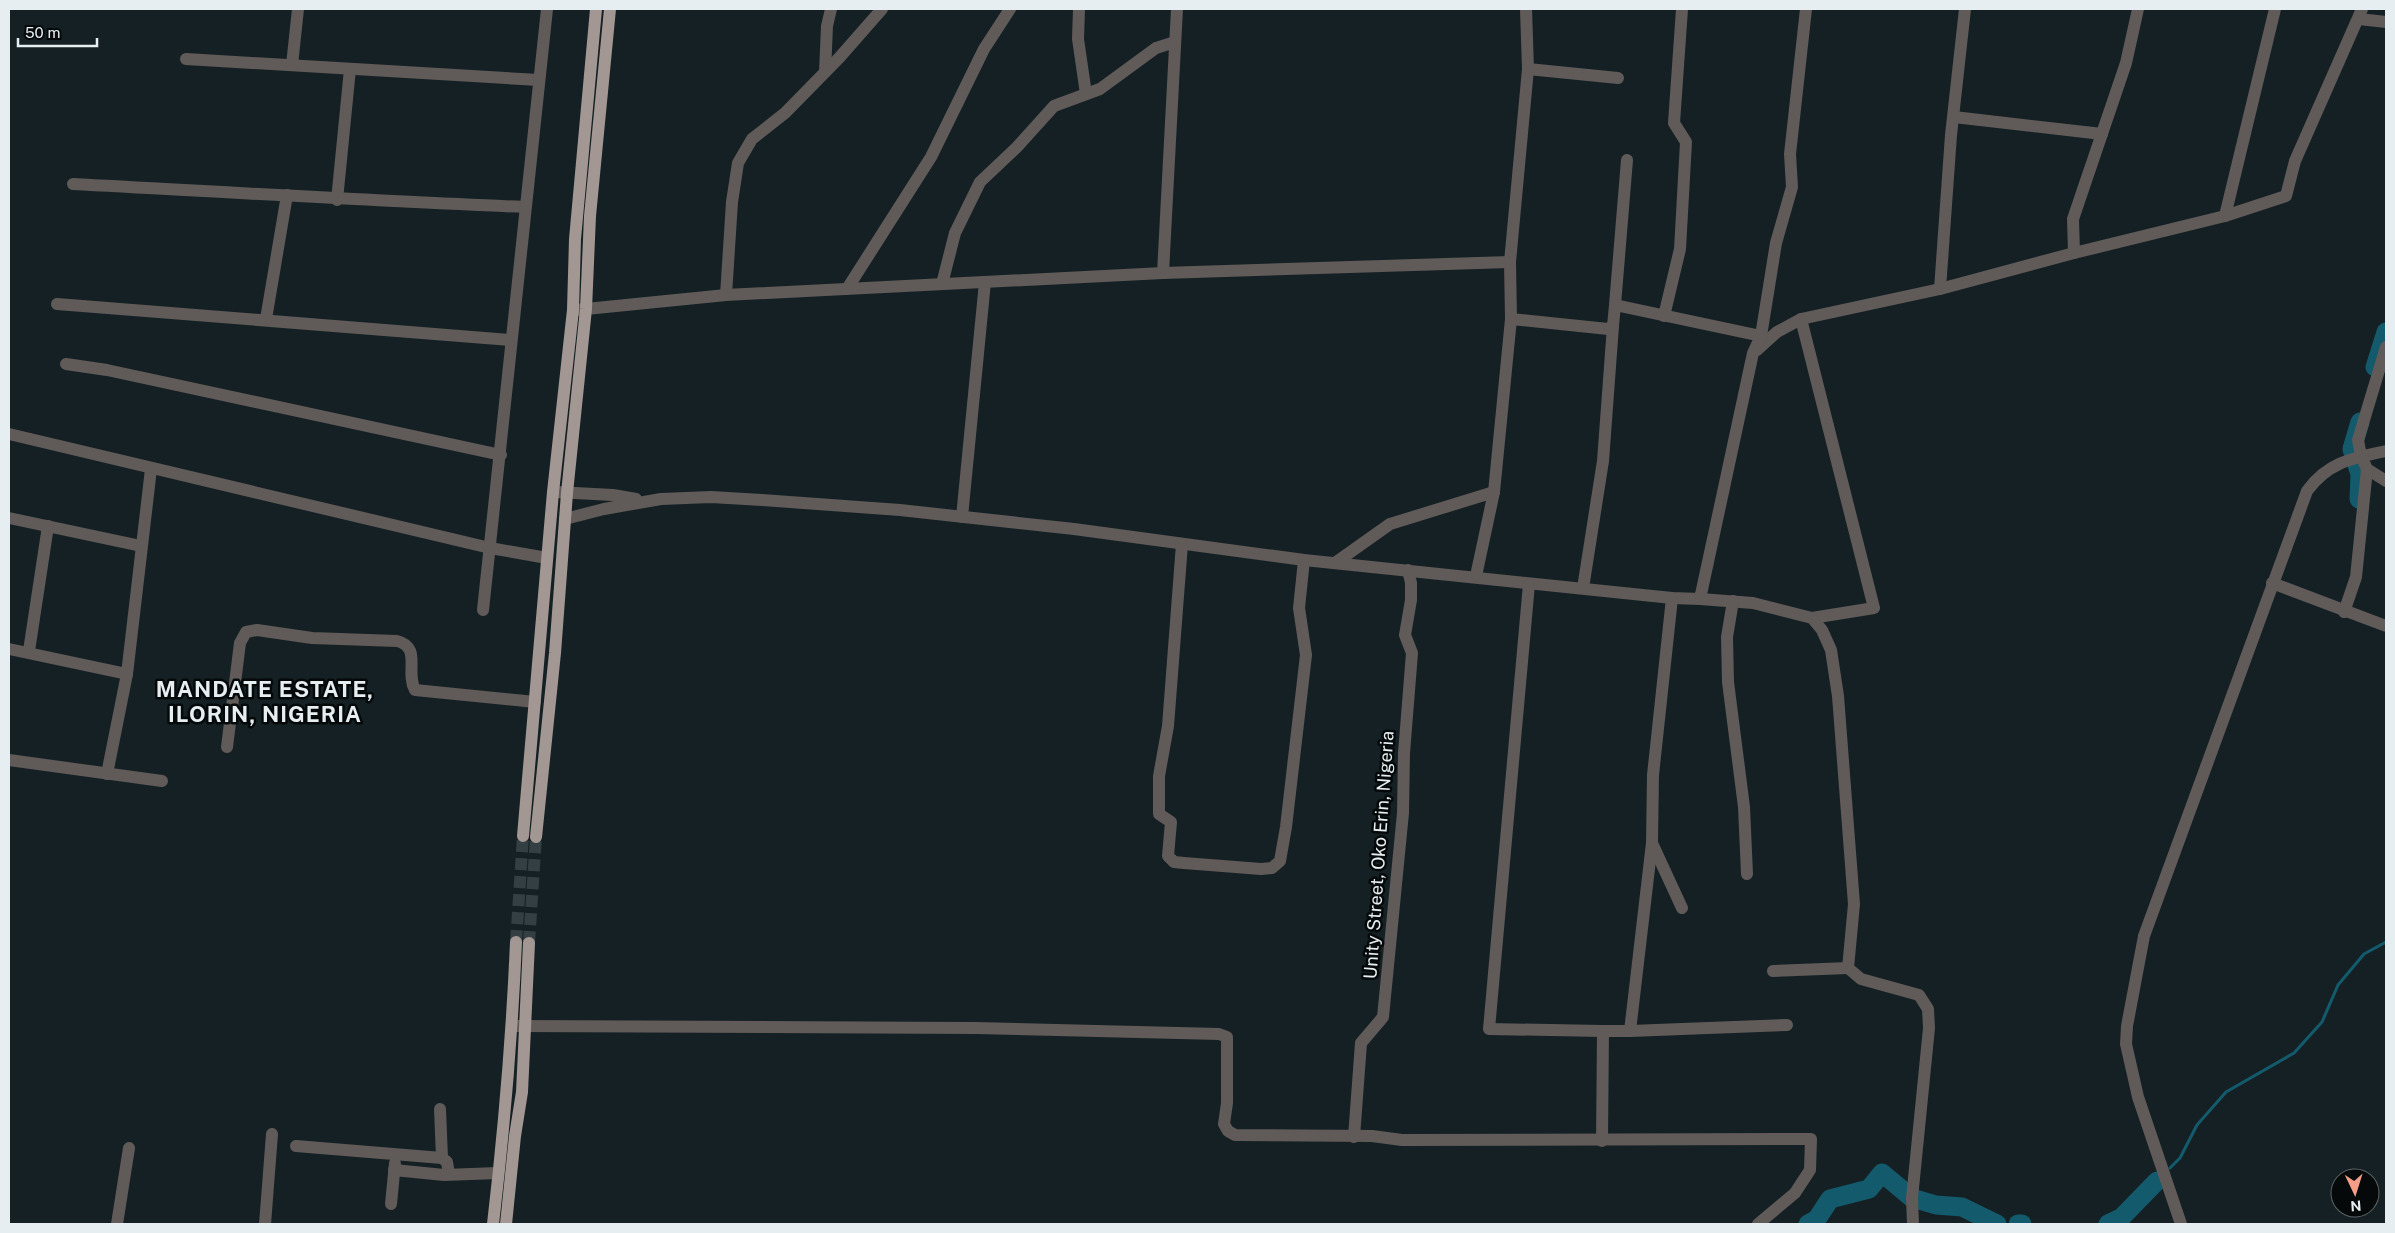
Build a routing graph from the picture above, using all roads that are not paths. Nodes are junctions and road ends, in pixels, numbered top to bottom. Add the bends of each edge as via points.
1 (298, 9) edge
2 (547, 9) edge
3 (596, 9) edge
4 (610, 9) edge
5 (830, 9) edge
6 (882, 9) edge
7 (1010, 9) edge
8 (1080, 9) edge
9 (1176, 9) edge
10 (1526, 9) edge
11 (1682, 9) edge
12 (1806, 9) edge
13 (1965, 9) edge
14 (2138, 9) edge
15 (2275, 9) edge
16 (2360, 14) edge
17 (2386, 22) edge
18 (1175, 42) junction
19 (186, 59) dead end
20 (292, 64) junction
21 (350, 69) junction
22 (1528, 69) junction
23 (825, 72) junction
24 (1618, 78) dead end
25 (539, 80) junction
26 (1086, 94) junction
27 (1954, 117) junction
28 (2102, 134) junction
29 (1627, 160) dead end
30 (73, 184) dead end
31 (287, 195) junction
32 (337, 200) junction
33 (525, 207) junction
34 (2226, 216) junction
35 (2074, 253) junction
36 (1510, 262) junction
37 (1163, 273) junction
38 (985, 282) junction
39 (942, 284) junction
40 (847, 289) junction
41 (1940, 289) junction
42 (726, 295) junction
43 (57, 304) dead end
44 (1615, 306) junction
45 (579, 310) junction
46 (1664, 316) junction
47 (266, 319) junction
48 (1510, 319) junction
49 (1801, 319) junction
50 (1613, 326) junction
51 (1761, 336) junction
52 (511, 340) junction
53 (2386, 347) edge
54 (1753, 353) junction
55 (66, 364) dead end
56 (9, 434) edge
57 (2386, 451) edge
58 (501, 455) junction
59 (2358, 457) junction
60 (151, 469) junction
61 (2367, 469) junction
62 (2386, 481) edge
63 (553, 492) junction
64 (1494, 492) junction
65 (566, 493) junction
66 (643, 500) junction
67 (962, 517) junction
68 (9, 518) edge
69 (565, 519) junction
70 (48, 526) junction
71 (1182, 544) junction
72 (141, 546) junction
73 (490, 548) junction
74 (547, 558) junction
75 (1304, 560) junction
76 (1335, 563) junction
77 (1408, 570) junction
78 (1476, 576) junction
79 (2272, 583) junction
80 (1529, 584) junction
81 (1583, 588) junction
82 (1672, 598) junction
83 (1700, 600) junction
84 (1733, 601) junction
85 (483, 610) dead end
86 (2344, 611) junction
87 (1812, 618) junction
88 (2386, 626) edge
89 (9, 649) edge
90 (29, 652) junction
91 (127, 674) junction
92 (535, 702) junction
93 (227, 747) dead end
94 (9, 760) edge
95 (107, 774) junction
96 (162, 781) dead end
97 (1652, 843) junction
98 (1747, 874) dead end
99 (1682, 908) dead end
100 (516, 942) tunnel mouth
101 (529, 943) tunnel mouth
102 (1848, 968) junction
103 (1773, 971) dead end
104 (1787, 1025) dead end
105 (519, 1026) junction
106 (1603, 1031) junction
107 (1630, 1031) junction
108 (440, 1110) dead end
109 (272, 1134) dead end
110 (1354, 1137) junction
111 (1602, 1141) junction
112 (296, 1146) dead end
113 (129, 1148) dead end
114 (396, 1155) junction
115 (442, 1158) junction
116 (394, 1170) junction
117 (498, 1173) junction
118 (448, 1174) junction
119 (391, 1204) dead end
120 (117, 1224) edge
121 (265, 1224) edge
122 (493, 1224) edge
123 (506, 1224) edge
124 (1758, 1224) edge
125 (1914, 1224) edge
126 (2181, 1224) edge

1 - 20 street
2 - 25 street
3 - 45 main road via 575,239
4 - 45 main road
5 - 23 street
6 - 23 street
7 - 40 street via 984,49 931,157
8 - 26 street via 1078,39
9 - 18 street
10 - 22 street
11 - 46 street via 1674,124 1686,142 1680,249
12 - 51 street via 1790,154 1792,187 1776,243
13 - 27 street
14 - 28 street via 2126,63
15 - 34 street
16 - 17 street
16 - 34 street via 2296,161 2286,196
18 - 26 street via 1156,48 1100,89
18 - 37 street
19 - 20 street
20 - 21 street
21 - 25 street
21 - 32 street
22 - 24 street
22 - 36 street
23 - 42 street via 785,113 752,139 738,162
25 - 33 street
26 - 39 street via 1054,106 980,182 955,233
27 - 28 street
27 - 41 street
28 - 35 street via 2073,219
29 - 44 street
30 - 31 street
31 - 32 street
31 - 47 street
32 - 33 street
33 - 52 street
34 - 35 street
35 - 41 street
36 - 37 street
36 - 48 street
37 - 38 street
38 - 39 street
38 - 67 street
39 - 40 street
40 - 42 street
41 - 49 street
42 - 45 street
43 - 47 street
44 - 46 street
44 - 50 street
45 - 63 main road
45 - 65 main road
46 - 51 street
47 - 52 street
48 - 50 street via 1608,330
48 - 64 street
49 - 54 street via 1777,332
49 - 87 street via 1874,608
50 - 81 street via 1603,461
51 - 54 street
52 - 58 street
53 - 59 street via 2358,440
54 - 83 street
55 - 58 street via 107,370
56 - 60 street
57 - 59 street
58 - 73 street
59 - 61 street
59 - 79 street via 2342,462 2316,478 2307,491
60 - 72 street
60 - 73 street
61 - 62 street
61 - 86 street via 2356,577
63 - 65 street
63 - 74 main road
64 - 76 street via 1390,524
64 - 78 street
65 - 66 street
65 - 69 main road
66 - 67 street via 710,497
66 - 69 street
67 - 71 street
68 - 70 street
69 - 92 main road via 555,653 530,836
70 - 72 street
70 - 90 street
71 - 75 street
71 - 75 street via 1158,814 1171,822 1168,856 1174,862 1184,864 1261,869 1272,868 1280,861 1306,655 1299,608
72 - 91 street
73 - 74 street
73 - 85 street
74 - 92 main road
75 - 76 street
76 - 77 street
77 - 78 street
77 - 110 street, Unity Street, Oko Erin, Nigeria via 1411,584 1406,635 1412,653 1401,832 1383,1017 1361,1043
78 - 80 street
79 - 86 street
79 - 126 street via 2144,936 2127,1026 2126,1044 2138,1097
80 - 81 street
80 - 106 street via 1489,1029
81 - 82 street
82 - 83 street
82 - 97 street via 1653,775
83 - 84 street
84 - 87 street
84 - 98 street via 1727,637 1728,682 1744,807
86 - 88 street
87 - 102 street via 1831,650 1838,696 1854,904
89 - 90 street
90 - 91 street
91 - 95 street
92 - 93 street via 415,690 411,683 411,649 406,643 312,638 257,630 246,632 240,643
94 - 95 street
95 - 96 street
97 - 99 street
97 - 107 street
100 - 105 main road
101 - 105 main road
102 - 103 street
102 - 125 street via 1861,979 1919,995 1928,1009 1929,1028 1912,1203
104 - 107 street
105 - 110 street via 976,1028 1219,1034 1227,1037 1224,1124 1228,1132 1250,1136
105 - 117 main road
105 - 123 main road via 522,1092
106 - 107 street
106 - 111 street
108 - 115 street
109 - 121 street
110 - 111 street
111 - 124 street via 1811,1139 1810,1170 1795,1193
112 - 114 street
113 - 120 street
114 - 115 street
114 - 116 street
115 - 118 street via 447,1162
116 - 118 street
116 - 119 street
117 - 118 street
117 - 122 main road

